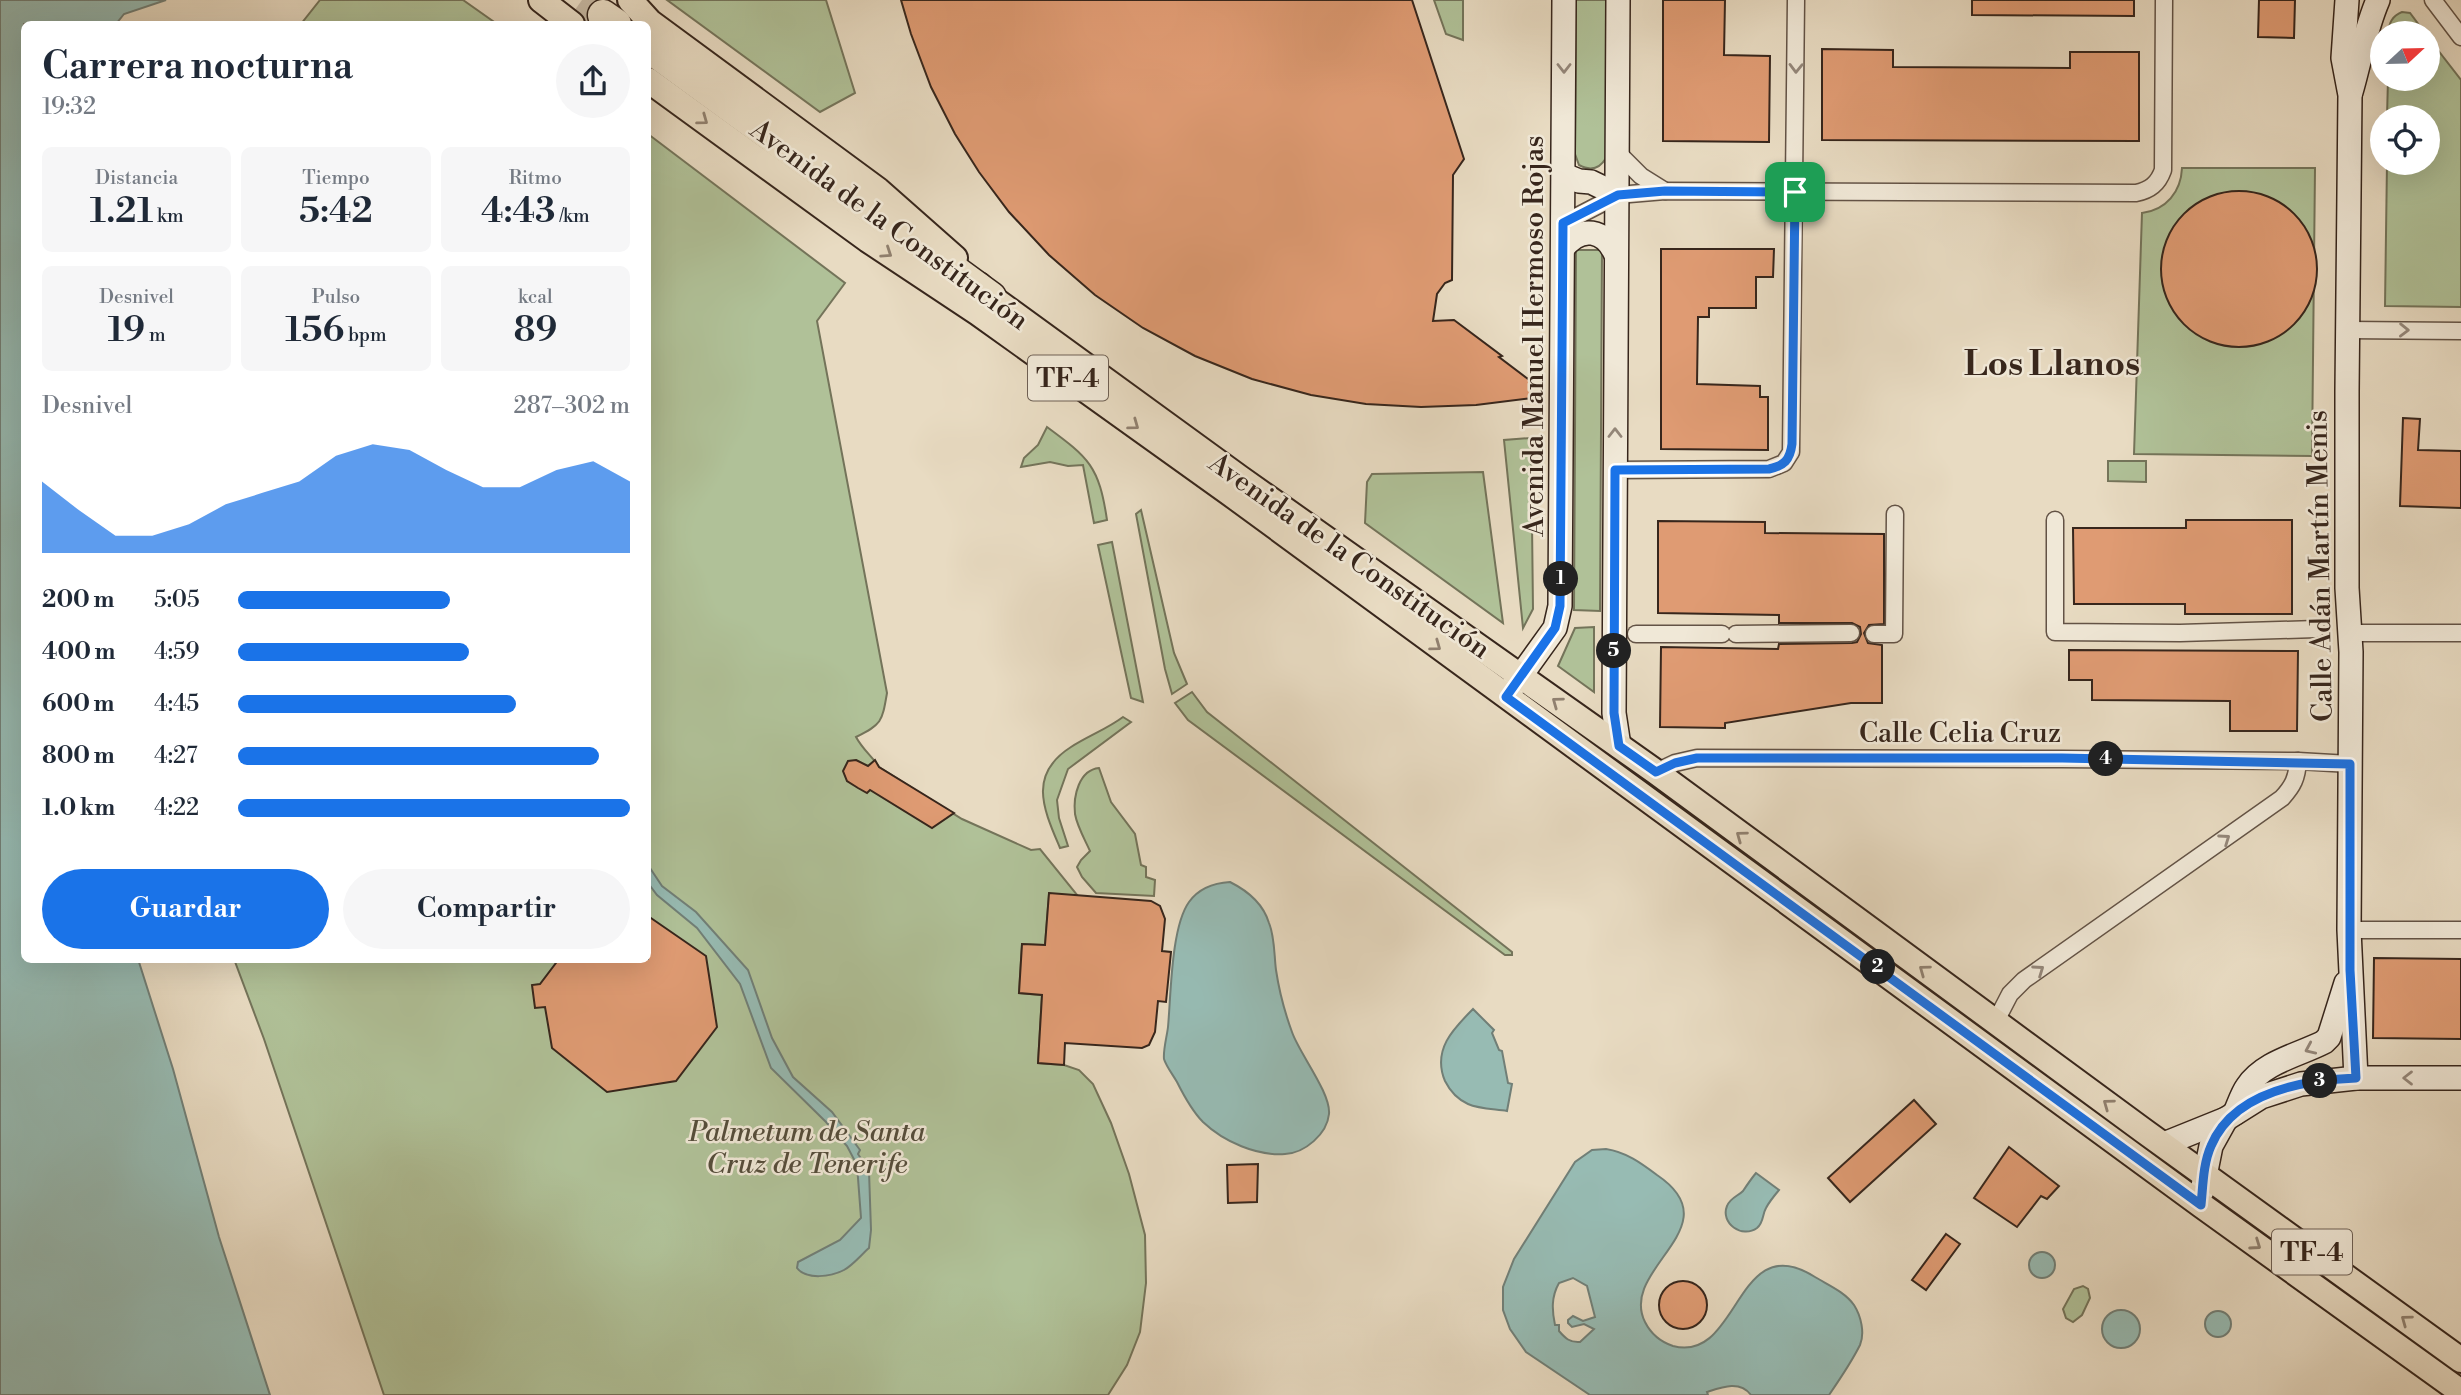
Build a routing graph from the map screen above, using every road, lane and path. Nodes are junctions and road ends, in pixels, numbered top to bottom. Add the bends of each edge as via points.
1 (541, 0) edge
2 (630, 0) edge
3 (1564, 0) edge
4 (1618, 0) edge
5 (1796, 0) edge
6 (2164, 0) edge
7 (2347, 0) edge
8 (2378, 0) edge
9 (2434, 0) edge
10 (568, 21) edge
11 (648, 21) edge
12 (651, 23) edge
13 (2461, 37) edge
14 (651, 49) edge
15 (651, 82) edge
16 (2350, 95) junction
17 (1616, 151) junction
18 (1564, 175) junction
19 (1665, 191) junction
20 (1795, 192) junction
21 (1618, 195) junction
22 (1563, 223) junction
23 (1563, 248) junction
24 (1616, 255) junction
25 (991, 298) junction
26 (2347, 330) junction
27 (2461, 331) edge
28 (1615, 470) junction
29 (1895, 514) dead end
30 (2055, 520) dead end
31 (2316, 629) dead end
32 (1851, 633) dead end
33 (2351, 633) junction
34 (2461, 633) edge
35 (1636, 634) dead end
36 (1874, 634) dead end
37 (1520, 676) junction
38 (1506, 697) junction
39 (1619, 746) junction
40 (2298, 761) junction
41 (2350, 764) junction
42 (1656, 772) junction
43 (2349, 930) junction
44 (2461, 930) edge
45 (2350, 970) junction
46 (1996, 1021) junction
47 (2356, 1078) junction
48 (2461, 1078) edge
49 (2231, 1116) junction
50 (2164, 1144) junction
51 (2204, 1172) junction
52 (2201, 1205) junction
53 (2461, 1360) edge
54 (2461, 1392) edge

1 - 10 main road
2 - 11 main road
3 -> 18 street, Avenida Manuel Hermoso Rojas
4 - 17 street
5 -> 20 street
6 - 20 street via 2163,170 2152,187 2136,193
7 - 16 street, Calle Adán Martín Menis via 2343,58
8 - 16 street, Calle Adán Martín Menis
9 - 13 street
12 - 25 main road via 878,190 947,250
14 - 25 highway, Avenida de la Constitución / TF-4
15 -> 38 main road, Avenida de la Constitución / TF-4 via 867,240 978,313 1217,484
16 - 26 street, Calle Adán Martín Menis
17 - 19 street via 1641,176
17 - 21 street
18 - 21 street
18 - 22 street, Avenida Manuel Hermoso Rojas
19 - 20 street
19 - 21 street
20 - 28 street via 1789,459 1769,469
21 - 22 street
21 - 24 street
22 - 23 street, Avenida Manuel Hermoso Rojas
23 - 24 street via 1584,233 1599,234 1611,242
23 - 37 street, Avenida Manuel Hermoso Rojas via 1560,606 1555,628
28 -> 24 street
25 - 37 main road, Avenida de la Constitución / TF-4
26 -> 27 street
26 - 33 street, Calle Adán Martín Menis
28 - 39 street via 1614,713
29 - 36 street via 1894,634
30 - 31 street via 2055,632
32 - 35 street
33 - 34 street
33 - 41 street, Calle Adán Martín Menis
37 - 38 street, Avenida Manuel Hermoso Rojas
39 -> 37 main road, Avenida de la Constitución / TF-4
38 - 52 main road, Avenida de la Constitución / TF-4
39 - 42 main road, Avenida de la Constitución / TF-4
40 - 41 street, Calle Celia Cruz
40 - 42 street, Calle Celia Cruz via 1697,758
46 -> 40 street via 2010,994 2024,980 2282,798 2294,784
41 - 43 street, Calle Adán Martín Menis
46 -> 42 main road, Avenida de la Constitución / TF-4
43 - 44 street
43 - 45 street, Calle Adán Martín Menis
45 - 47 street, Calle Adán Martín Menis
45 -> 49 street via 2329,1037 2261,1073
50 -> 46 main road, Avenida de la Constitución / TF-4
48 -> 47 street
47 - 49 street via 2282,1089
49 - 50 street
49 - 51 street via 2211,1146
50 - 51 main road, Avenida de la Constitución / TF-4
51 - 52 street
53 -> 51 main road, Avenida de la Constitución / TF-4
52 -> 54 main road, Avenida de la Constitución / TF-4

